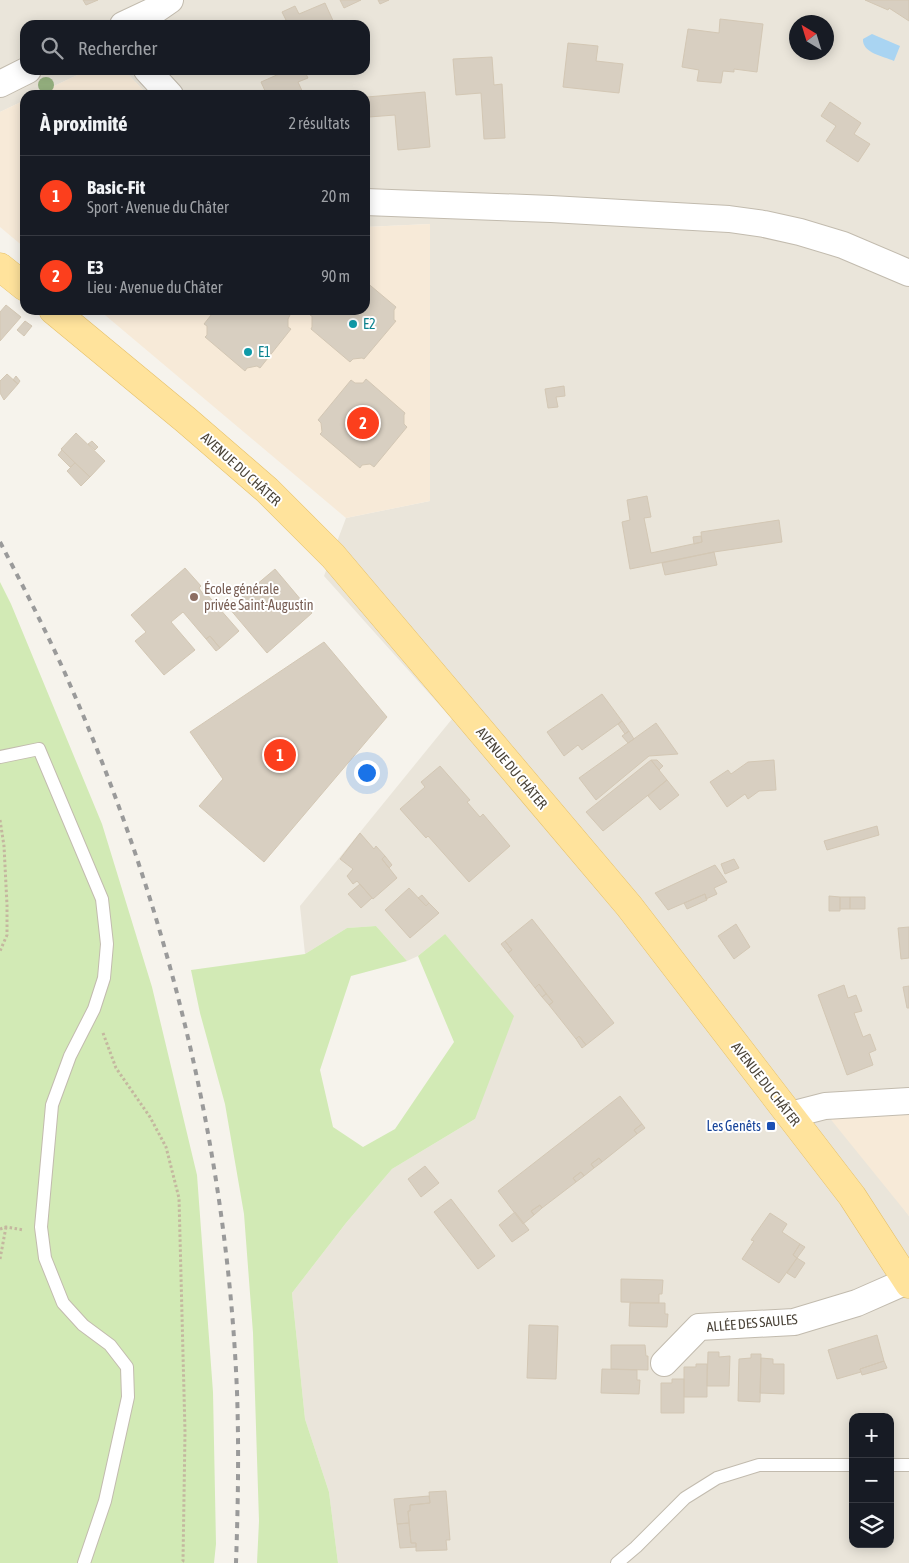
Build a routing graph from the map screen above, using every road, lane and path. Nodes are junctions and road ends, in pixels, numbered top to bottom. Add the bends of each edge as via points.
1 (170, 0) edge
2 (133, 20) edge
3 (20, 74) edge
4 (152, 75) edge
5 (0, 84) edge
6 (165, 90) edge
7 (370, 202) edge
8 (0, 267) edge
9 (909, 273) edge
10 (20, 283) edge
11 (59, 315) edge
12 (0, 757) edge
13 (0, 820) edge
14 (0, 951) edge
15 (94, 1009) junction
16 (909, 1101) edge
17 (790, 1115) junction
18 (6, 1227) dead end
19 (0, 1259) edge
20 (908, 1282) edge
21 (664, 1363) dead end
22 (849, 1465) edge
23 (894, 1465) edge
24 (909, 1465) edge
25 (84, 1563) edge
26 (181, 1563) edge
27 (618, 1563) edge

1 - 2 street
3 - 5 street
4 - 6 street
7 - 9 street via 729,219 800,232 843,245
8 - 10 main road
11 - 17 main road, AVENUE DU CHÂTER via 267,490 333,556 629,906
12 - 15 lane via 38,749 102,899 107,944 104,978
13 - 14 path via 7,905 7,935
15 - 25 lane via 70,1056 52,1106 40,1227 45,1258 63,1303 83,1325 110,1345 127,1367 128,1397 105,1501
15 - 26 path via 116,1068 166,1147 179,1198 185,1432
16 - 17 street via 825,1106
17 - 20 main road, AVENUE DU CHÂTER via 852,1196
18 - 19 path
20 - 21 street, ALLÉE DES SAULES via 857,1303 794,1322 699,1328
22 - 27 lane via 759,1465 717,1478 685,1498
23 - 24 lane

